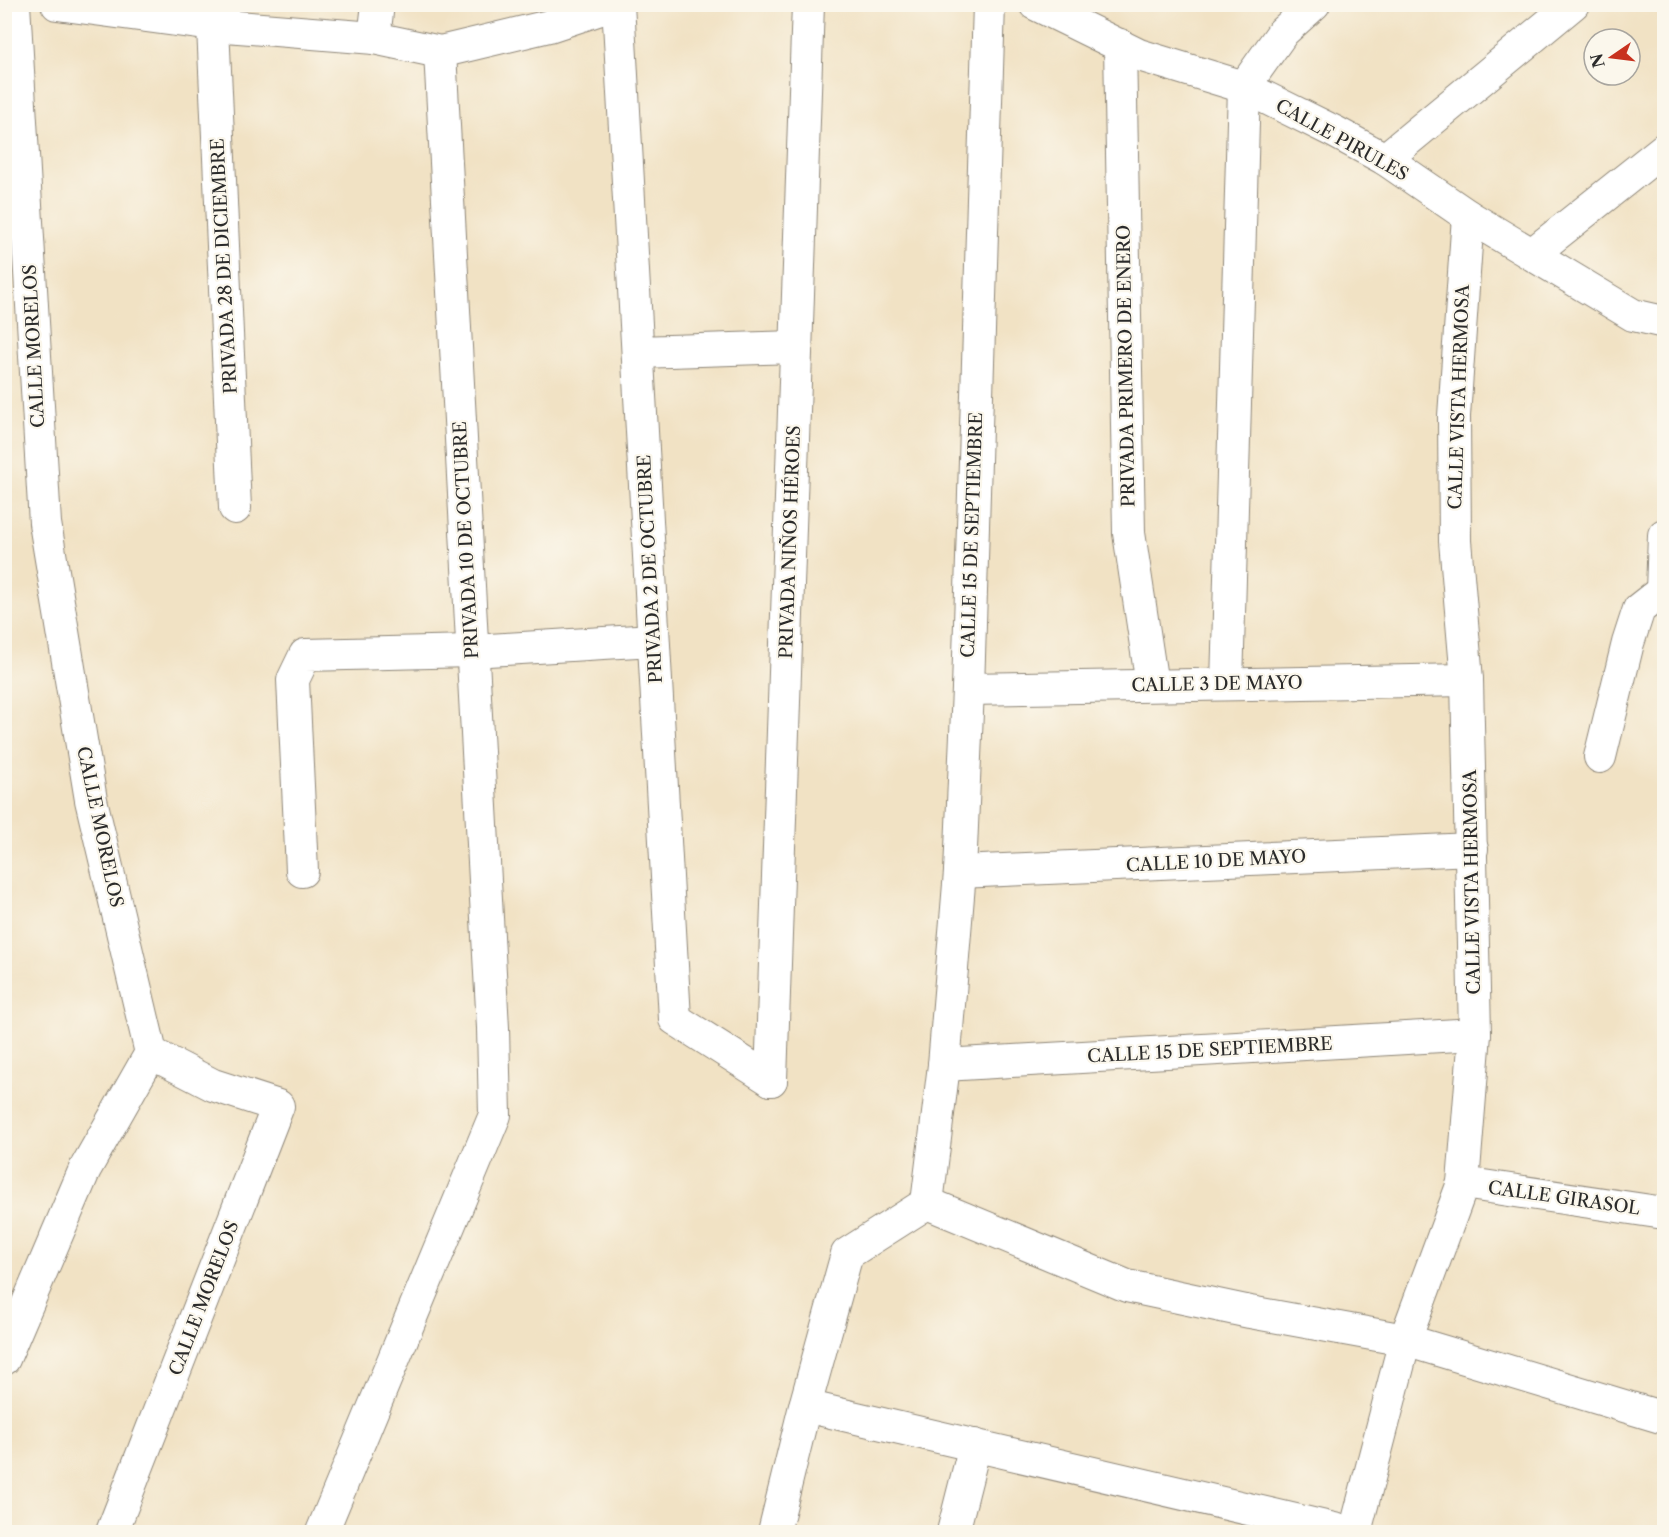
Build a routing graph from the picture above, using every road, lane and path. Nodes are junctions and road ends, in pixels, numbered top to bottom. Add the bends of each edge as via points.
1 (14, 4) edge
2 (57, 4) edge
3 (378, 4) edge
4 (617, 4) edge
5 (808, 4) edge
6 (989, 4) edge
7 (1314, 4) edge
8 (1573, 4) edge
9 (1052, 8) edge
10 (212, 15) edge
11 (551, 15) edge
12 (374, 38) junction
13 (1120, 45) junction
14 (440, 52) junction
15 (1244, 87) junction
16 (1665, 149) edge
17 (1385, 159) junction
18 (1468, 216) junction
19 (1532, 254) junction
20 (1665, 322) edge
21 (796, 347) junction
22 (638, 352) junction
23 (235, 508) dead end
24 (1665, 535) edge
25 (1663, 592) edge
26 (653, 640) junction
27 (472, 651) junction
28 (1467, 680) junction
29 (1227, 684) junction
30 (1152, 685) junction
31 (968, 689) junction
32 (1600, 757) dead end
33 (1472, 849) junction
34 (302, 871) dead end
35 (960, 872) junction
36 (1475, 1034) junction
37 (151, 1053) junction
38 (944, 1065) junction
39 (771, 1080) joint
40 (1463, 1183) junction
41 (927, 1203) junction
42 (1665, 1213) edge
43 (1405, 1340) junction
44 (4, 1359) edge
45 (805, 1406) junction
46 (1665, 1418) edge
47 (975, 1445) junction
48 (112, 1533) edge
49 (322, 1533) edge
50 (774, 1533) edge
51 (953, 1533) edge
52 (1347, 1533) edge
53 (1355, 1533) edge

1 - 37 street, CALLE MORELOS via 45,523 91,800
2 - 10 street
3 - 12 street
4 - 11 street
4 - 22 street, PRIVADA 2 DE OCTUBRE
5 - 21 street, PRIVADA NIÑOS HÉROES
6 - 31 street, CALLE 15 DE SEPTIEMBRE
7 - 15 street via 1283,32
8 - 17 street
9 - 13 street, CALLE PIRULES
10 - 12 street
10 - 23 street, PRIVADA 28 DE DICIEMBRE
11 - 14 street
12 - 14 street
13 - 15 street, CALLE PIRULES via 1139,55
13 - 30 street, PRIVADA PRIMERO DE ENERO via 1129,533
14 - 27 street, PRIVADA 10 DE OCTUBRE
15 - 17 street, CALLE PIRULES
15 - 29 street
16 - 19 street
17 - 18 street, CALLE PIRULES
18 - 19 street, CALLE PIRULES
18 - 28 street, CALLE VISTA HERMOSA via 1454,416 1455,541
19 - 20 street, CALLE PIRULES via 1633,315
21 - 22 street
21 - 39 street, PRIVADA NIÑOS HÉROES
22 - 26 street, PRIVADA 2 DE OCTUBRE
24 - 25 street
25 - 32 street via 1639,609
26 - 27 street
26 - 39 street, PRIVADA 2 DE OCTUBRE via 675,1019
27 - 34 street via 305,655 292,680
27 - 49 street, PRIVADA 10 DE OCTUBRE via 495,1115
28 - 29 street, CALLE 3 DE MAYO
28 - 33 street, CALLE VISTA HERMOSA
29 - 30 street, CALLE 3 DE MAYO
30 - 31 street, CALLE 3 DE MAYO
31 - 35 street, CALLE 15 DE SEPTIEMBRE
33 - 35 street, CALLE 10 DE MAYO
33 - 36 street, CALLE VISTA HERMOSA
35 - 38 street, CALLE 15 DE SEPTIEMBRE
36 - 38 street, CALLE 15 DE SEPTIEMBRE
36 - 40 street, CALLE VISTA HERMOSA
37 - 44 street via 85,1169
37 - 48 street, CALLE MORELOS via 213,1085 278,1106
38 - 41 street, CALLE 15 DE SEPTIEMBRE
40 - 42 street, CALLE GIRASOL
40 - 43 street, CALLE VISTA HERMOSA
41 - 43 street via 1127,1286
41 - 45 street via 847,1254
43 - 46 street
43 - 53 street, CALLE VISTA HERMOSA
45 - 47 street
45 - 50 street
47 - 51 street
47 - 52 street

